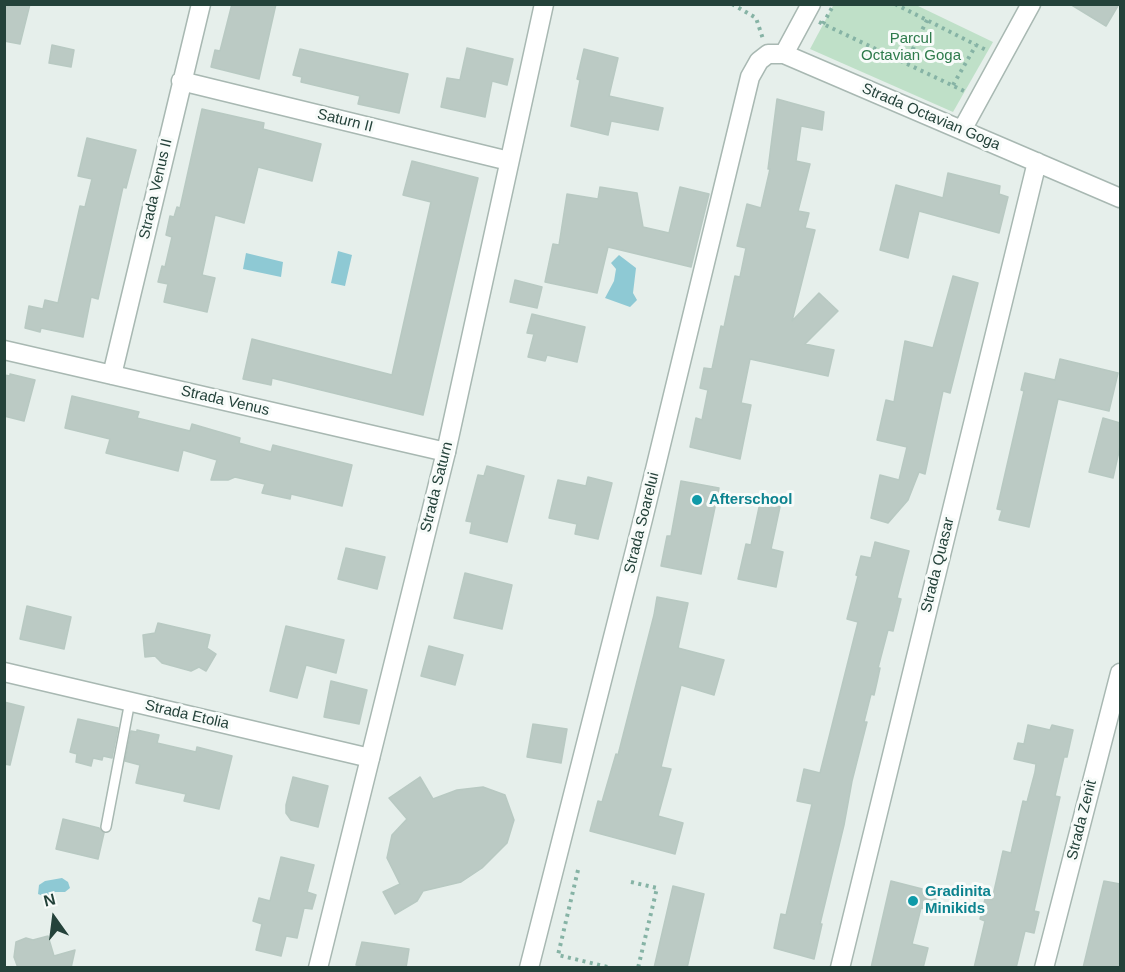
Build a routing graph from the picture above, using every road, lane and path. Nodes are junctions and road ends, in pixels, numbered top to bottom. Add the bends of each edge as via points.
1 (201, 4) edge
2 (544, 4) edge
3 (732, 4) edge
4 (834, 4) edge
5 (895, 4) edge
6 (1031, 4) edge
7 (808, 10) edge
8 (927, 20) junction
9 (823, 24) junction
10 (976, 45) junction
11 (776, 54) junction
12 (1002, 58) junction
13 (906, 63) junction
14 (181, 81) junction
15 (953, 85) junction
16 (980, 98) junction
17 (962, 130) junction
18 (509, 161) junction
19 (1037, 162) junction
20 (1120, 198) edge
21 (4, 350) edge
22 (112, 375) junction
23 (446, 452) junction
24 (4, 672) edge
25 (1120, 673) edge
26 (130, 701) junction
27 (370, 758) junction
28 (106, 827) dead end
29 (578, 870) dead end
30 (631, 882) dead end
31 (318, 968) edge
32 (528, 968) edge
33 (612, 968) edge
34 (638, 968) edge
35 (840, 968) edge
36 (1044, 968) edge

1 - 14 street, Strada Venus II
2 - 18 street, Strada Saturn
3 - 11 path via 756,18
4 - 9 path
5 - 8 path
6 - 12 street
7 - 9 path
7 - 11 street
8 - 10 path
8 - 13 path
9 - 13 path
10 - 12 path
10 - 15 path
11 - 17 street, Strada Octavian Goga
11 - 32 street, Strada Soarelui via 759,61 750,77 643,519
12 - 16 street
13 - 15 path
14 - 18 street, Saturn II
14 - 22 street, Strada Venus II
15 - 16 path
16 - 17 street
17 - 19 street, Strada Octavian Goga
18 - 23 street, Strada Saturn
19 - 20 street, Strada Octavian Goga
19 - 35 street, Strada Quasar
21 - 22 street, Strada Venus
22 - 23 street, Strada Venus
23 - 27 street, Strada Saturn
24 - 26 street, Strada Etolia
25 - 36 street, Strada Zenit
26 - 27 street, Strada Etolia
26 - 28 lane
27 - 31 street, Strada Saturn
29 - 33 path via 558,955
30 - 34 path via 657,888

